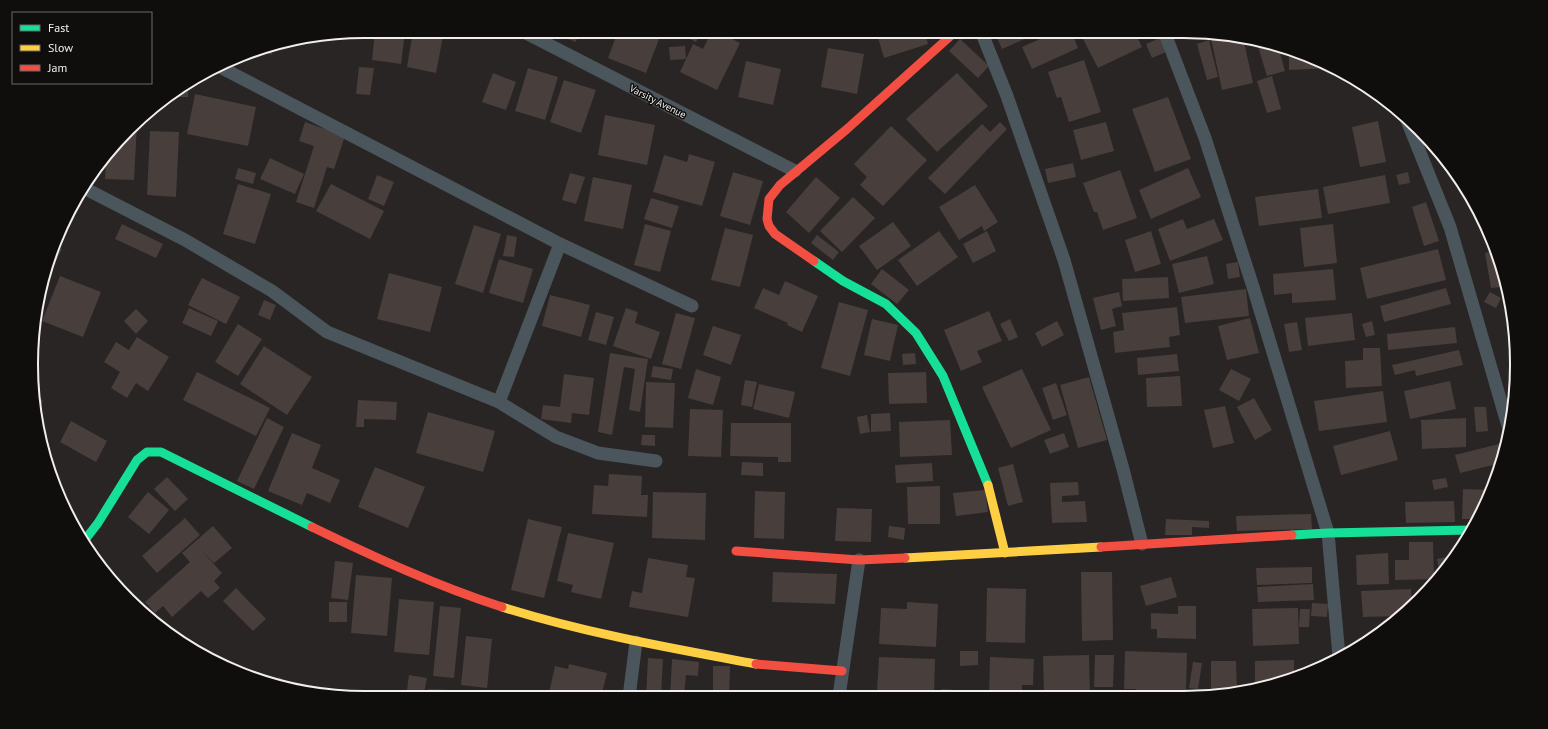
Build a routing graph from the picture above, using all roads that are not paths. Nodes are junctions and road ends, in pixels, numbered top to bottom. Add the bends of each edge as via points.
1 (536, 38) edge
2 (948, 38) edge
3 (984, 38) edge
4 (1167, 38) edge
5 (225, 70) edge
6 (1420, 140) edge
7 (795, 171) junction
8 (89, 190) edge
9 (560, 244) junction
10 (692, 306) dead end
11 (499, 402) junction
12 (1506, 417) edge
13 (656, 461) dead end
14 (1465, 530) edge
15 (1328, 533) junction
16 (87, 537) edge
17 (1142, 544) junction
18 (736, 551) dead end
19 (1005, 553) junction
20 (859, 560) junction
21 (636, 642) junction
22 (1339, 651) edge
23 (842, 671) junction
24 (630, 691) edge
25 (840, 691) edge

1 - 7 street, Varsity Avenue
2 - 7 street via 847,129
3 - 17 street via 1064,260
4 - 15 street via 1208,146
5 - 9 street
6 - 12 street via 1450,227
7 - 19 street via 769,199 769,226 775,234 843,281 886,304 916,333 943,376 988,485
8 - 11 street via 185,240 272,291 327,332
9 - 10 street
9 - 11 street
11 - 13 street via 556,437 598,453
14 - 15 street
15 - 17 street
15 - 22 street
16 - 21 street via 137,460 147,452 161,452 358,550 468,596 544,620
17 - 19 street
18 - 20 street
19 - 20 street
20 - 23 street
21 - 23 street via 760,665
21 - 24 street
23 - 25 street

